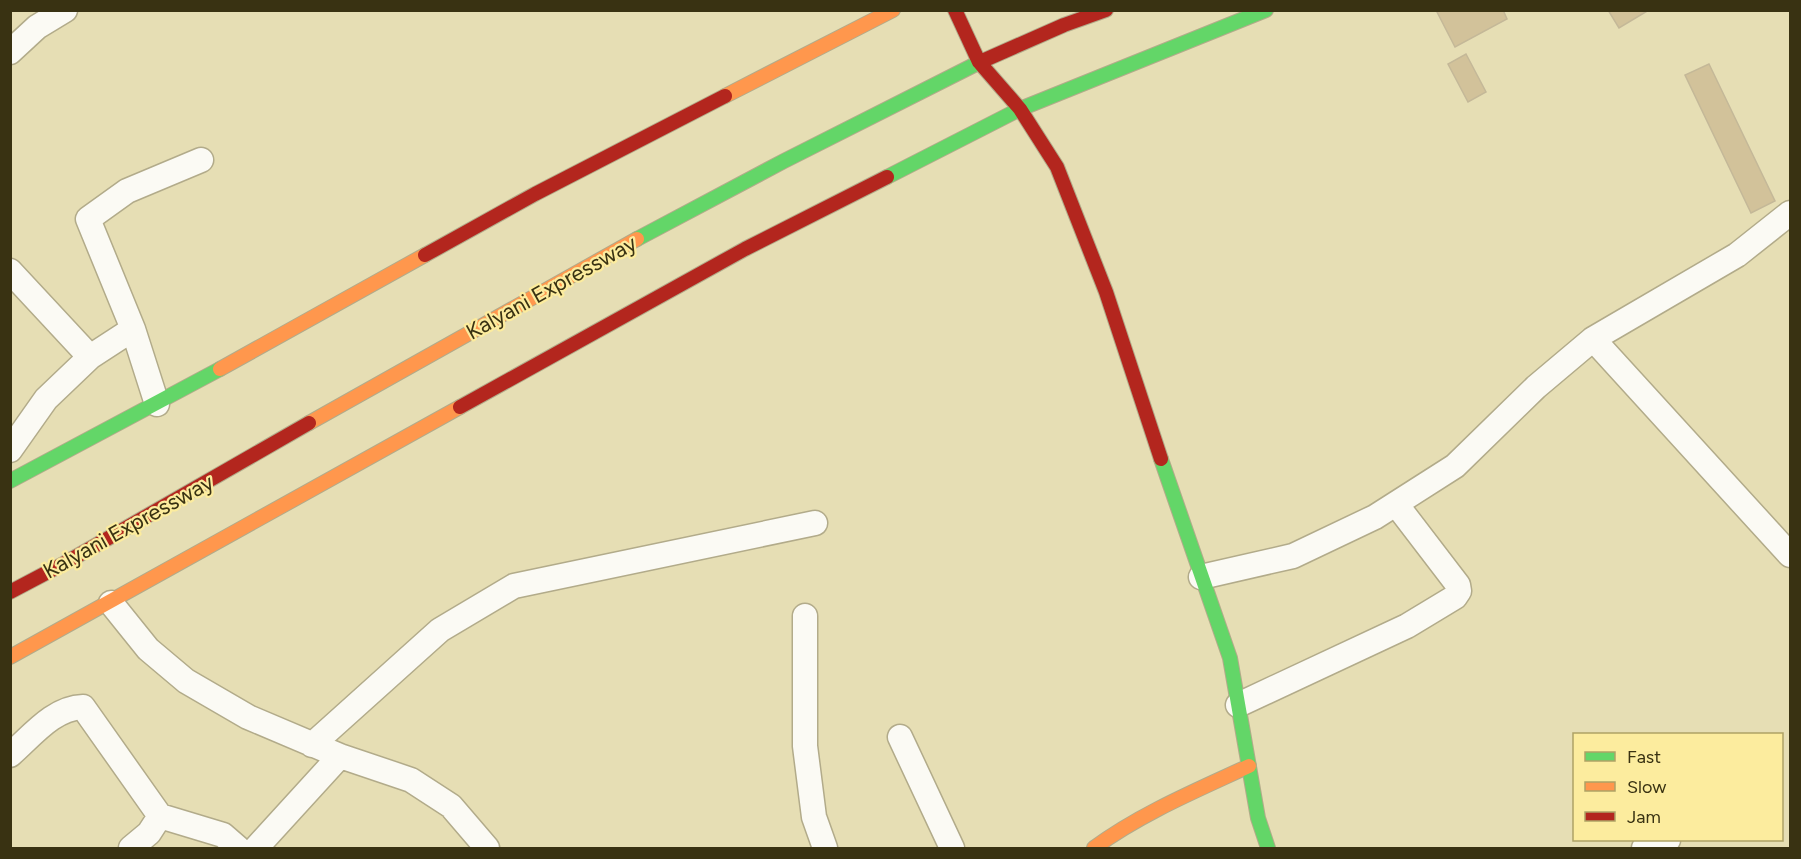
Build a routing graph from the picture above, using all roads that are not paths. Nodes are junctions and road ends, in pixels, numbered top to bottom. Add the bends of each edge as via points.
1 (65, 10) edge
2 (893, 10) edge
3 (955, 10) edge
4 (1106, 10) edge
5 (1266, 10) edge
6 (10, 52) edge
7 (979, 62) junction
8 (1020, 109) junction
9 (201, 160) dead end
10 (1791, 213) edge
11 (10, 270) edge
12 (133, 329) junction
13 (1593, 339) junction
14 (90, 357) junction
15 (157, 404) junction
16 (10, 450) edge
17 (10, 481) edge
18 (1396, 504) junction
19 (814, 523) dead end
20 (1791, 555) edge
21 (1201, 577) junction
22 (10, 592) edge
23 (111, 603) junction
24 (805, 616) dead end
25 (10, 657) edge
26 (1238, 705) junction
27 (900, 737) dead end
28 (312, 745) junction
29 (10, 755) edge
30 (340, 756) junction
31 (1249, 766) junction
32 (160, 816) junction
33 (1665, 841) edge
34 (131, 849) edge
35 (238, 849) edge
36 (256, 849) edge
37 (487, 849) edge
38 (825, 849) edge
39 (952, 849) edge
40 (1094, 849) edge
41 (1268, 849) edge
42 (1644, 849) edge

1 - 6 street via 37,27
2 - 15 main road via 535,194
3 - 7 main road
4 - 7 main road, Kalyani Expressway
5 - 8 main road
7 - 8 main road
7 - 22 main road, Kalyani Expressway via 661,224
8 - 21 main road via 1057,167 1106,292
8 - 23 main road via 745,249
9 - 12 street via 127,191 88,219
10 - 13 street via 1737,255
11 - 14 street
12 - 14 street
12 - 15 street
13 - 18 street via 1536,387 1455,466
13 - 20 street
14 - 16 street via 46,399
15 - 17 main road
18 - 21 street via 1293,556
18 - 26 street via 1458,585 1455,597 1407,626
19 - 28 street via 514,586 440,630
21 - 26 main road via 1230,658
23 - 25 main road
23 - 28 street via 148,649 186,681 248,717
24 - 38 street via 805,746 814,817
26 - 31 main road
27 - 39 street
28 - 30 street
29 - 32 street via 57,714 83,707
30 - 36 street
30 - 37 street via 411,780 451,806
31 - 40 main road via 1180,798
31 - 41 main road
32 - 34 street
32 - 35 street via 223,835
33 - 42 street

